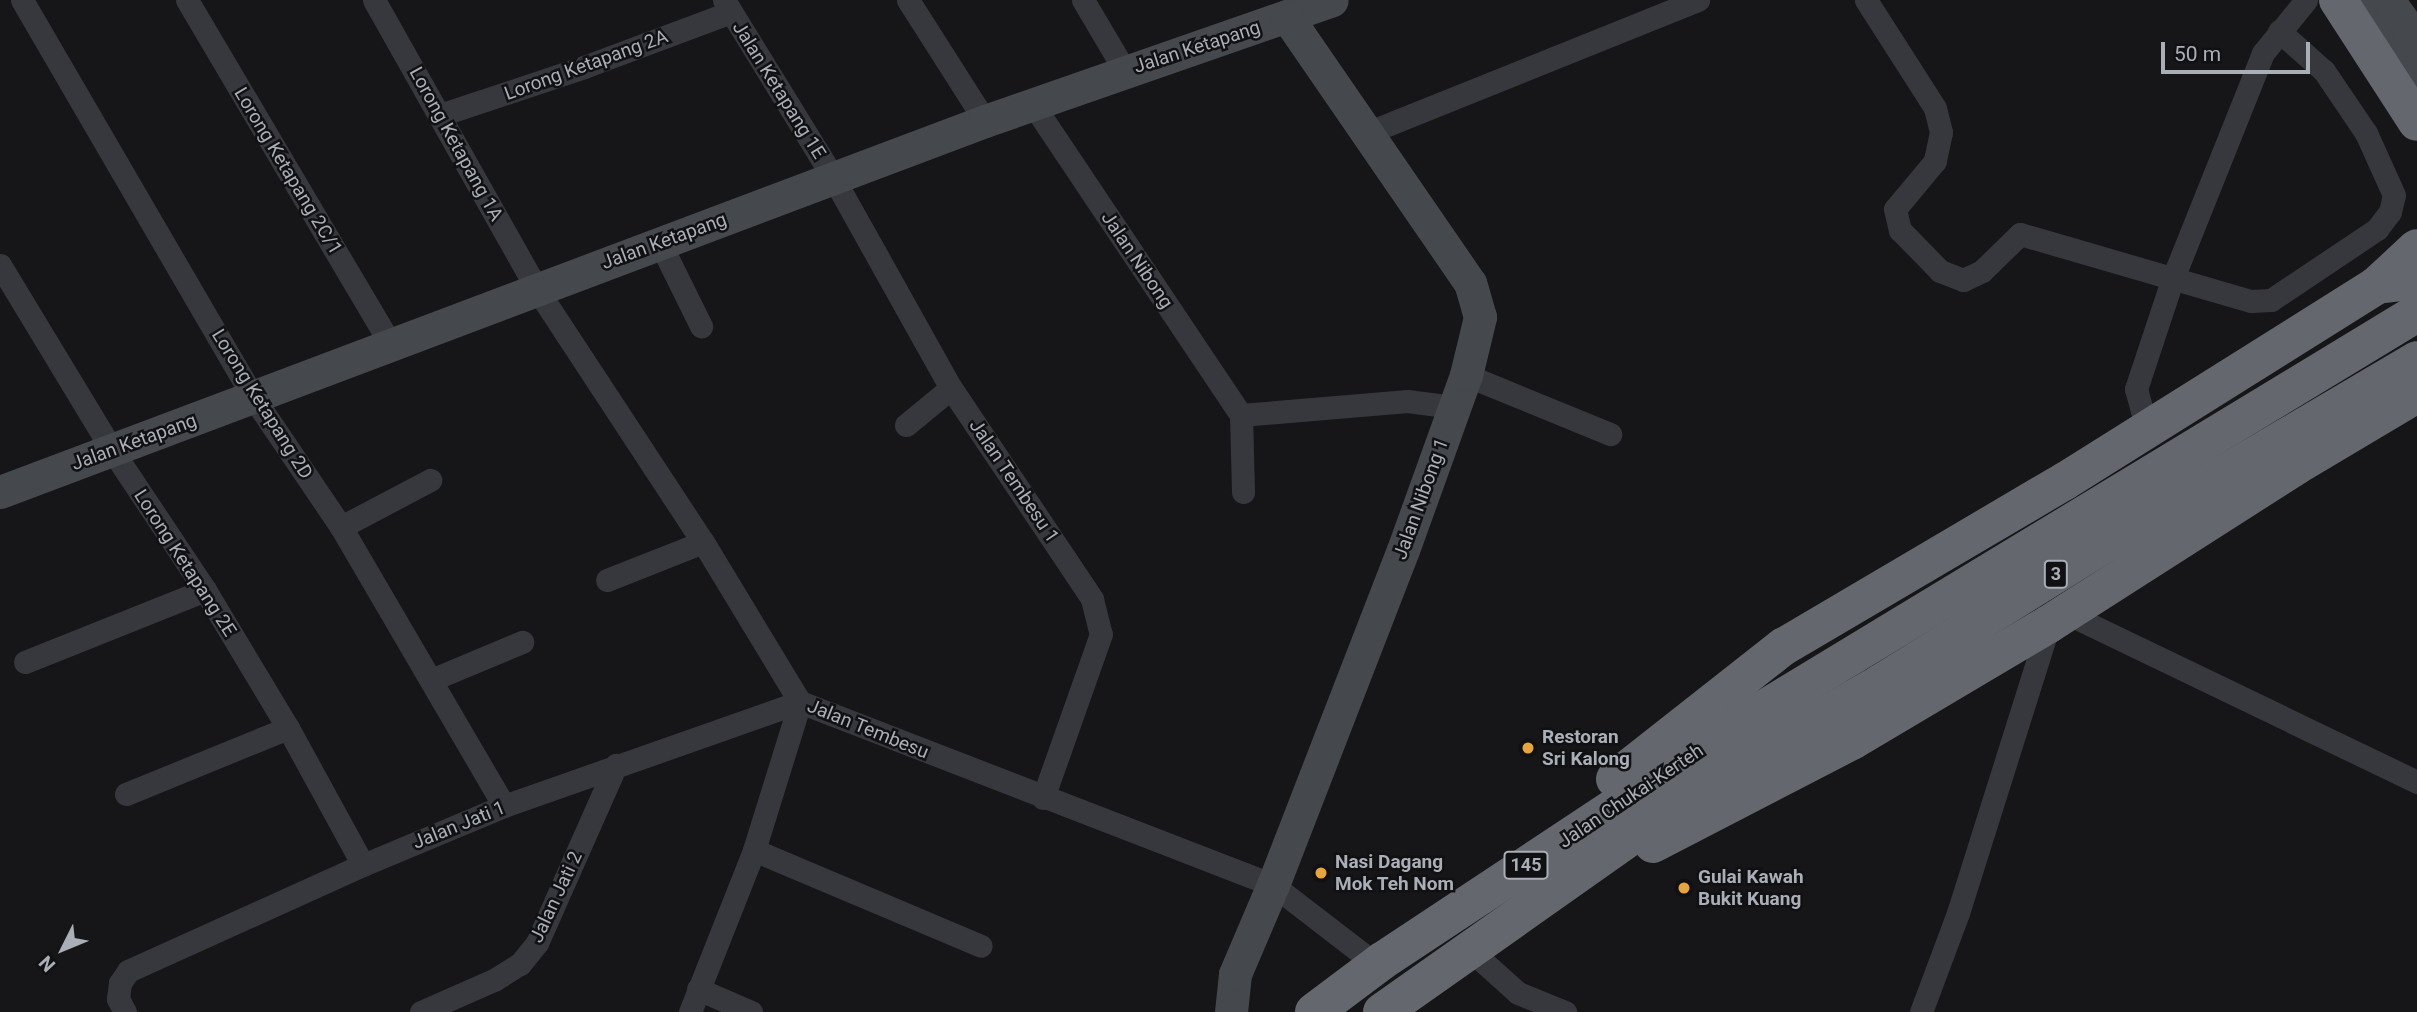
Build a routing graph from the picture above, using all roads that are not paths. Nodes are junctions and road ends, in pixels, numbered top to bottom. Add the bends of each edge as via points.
1 (22, 0) edge
2 (187, 0) edge
3 (374, 0) edge
4 (908, 0) edge
5 (1083, 0) edge
6 (1332, 0) edge
7 (1698, 0) edge
8 (1867, 0) edge
9 (2306, 0) edge
10 (2338, 0) edge
11 (2361, 0) edge
12 (2389, 0) edge
13 (727, 6) edge
14 (1281, 8) edge
15 (2279, 31) junction
16 (2417, 40) edge
17 (1125, 71) junction
18 (2417, 83) edge
19 (1034, 106) junction
20 (440, 115) junction
21 (985, 121) junction
22 (2417, 122) edge
23 (1367, 133) junction
24 (834, 179) junction
25 (660, 243) junction
26 (2417, 248) edge
27 (0, 265) edge
28 (2417, 266) edge
29 (2173, 278) junction
30 (2417, 280) edge
31 (2376, 285) junction
32 (536, 288) junction
33 (2417, 313) edge
34 (701, 326) dead end
35 (390, 343) junction
36 (2417, 360) edge
37 (1466, 375) junction
38 (951, 387) junction
39 (2417, 394) edge
40 (253, 397) junction
41 (1454, 407) junction
42 (1241, 415) junction
43 (2156, 424) junction
44 (906, 425) dead end
45 (1610, 434) dead end
46 (112, 450) junction
47 (430, 480) dead end
48 (0, 492) edge
49 (1243, 492) dead end
50 (341, 527) junction
51 (703, 542) junction
52 (607, 580) dead end
53 (205, 590) junction
54 (2057, 619) junction
55 (522, 642) dead end
56 (25, 662) dead end
57 (431, 680) junction
58 (800, 702) junction
59 (1741, 723) joint
60 (288, 728) junction
61 (616, 765) junction
62 (2417, 782) edge
63 (1697, 790) joint
64 (126, 794) dead end
65 (1043, 798) junction
66 (504, 806) junction
67 (754, 850) junction
68 (363, 865) junction
69 (1273, 885) junction
70 (1536, 901) junction
71 (981, 946) dead end
72 (1469, 949) junction
73 (1379, 963) junction
74 (698, 989) junction
75 (1529, 1005) edge
76 (125, 1012) edge
77 (421, 1012) edge
78 (690, 1012) edge
79 (751, 1012) edge
80 (1231, 1012) edge
81 (1314, 1012) edge
82 (1382, 1012) edge
83 (1565, 1012) edge
84 (1921, 1012) edge

1 - 40 street, Lorong Ketapang 2D
2 - 35 street, Lorong Ketapang 2C/1
3 - 20 street, Lorong Ketapang 1A
4 - 21 street
5 - 17 street
6 - 14 street, Jalan Ketapang
7 - 23 street
8 - 29 street via 1935,108 1941,132 1936,160 1895,209 1900,230 1940,271 1963,280 1982,271 2020,234
9 - 15 street
10 - 22 highway
11 - 18 street
12 - 16 street
13 - 20 street, Lorong Ketapang 2A via 584,67
13 - 24 street, Jalan Ketapang 1E
14 - 17 street, Jalan Ketapang
14 - 23 street, Jalan Nibong 1
15 - 29 street via 2263,53
15 - 29 street via 2324,71 2366,133 2394,195 2390,212 2377,229 2271,300 2251,300
17 - 19 street, Jalan Ketapang
19 - 21 street, Jalan Ketapang
19 - 42 street, Jalan Nibong
20 - 32 street, Lorong Ketapang 1A
21 - 24 street, Jalan Ketapang
23 - 37 street, Jalan Nibong 1 via 1470,283 1480,317
24 - 25 street, Jalan Ketapang
24 - 38 street, Jalan Tembesu 1
25 - 32 street, Jalan Ketapang
25 - 34 street
26 - 31 highway
27 - 46 street, Lorong Ketapang 2E
28 - 31 highway
29 - 43 street via 2136,389 2142,411
30 - 31 highway
31 - 43 highway
32 - 35 street, Jalan Ketapang
32 - 51 street, Jalan Tembesu
33 - 59 highway, 3
35 - 40 street, Jalan Ketapang
36 - 63 highway, 3
37 - 41 street, Jalan Nibong 1
37 - 45 street
38 - 44 street
38 - 65 street, Jalan Tembesu 1 via 1092,599 1101,634
39 - 54 highway
40 - 46 street, Jalan Ketapang
40 - 50 street, Lorong Ketapang 2D
41 - 42 street via 1407,401
41 - 69 street, Jalan Nibong 1
42 - 49 street
43 - 73 highway via 1783,647
46 - 48 street, Jalan Ketapang
46 - 53 street, Lorong Ketapang 2E
47 - 50 street
50 - 57 street, Lorong Ketapang 2D
51 - 52 street
51 - 58 street, Jalan Tembesu
53 - 56 street
53 - 60 street, Lorong Ketapang 2E
54 - 62 street
54 - 70 highway via 1852,741
54 - 84 street
55 - 57 street
57 - 66 street, Lorong Ketapang 2D
58 - 61 street, Jalan Jati 1
58 - 65 street, Jalan Tembesu
58 - 67 street
59 - 73 highway, Jalan Chukai-Kerteh / 145
60 - 64 street
60 - 68 street, Lorong Ketapang 2E
61 - 66 street, Jalan Jati 1
61 - 77 street, Jalan Jati 2 via 537,943 520,964 494,980
63 - 70 highway, Jalan Chukai-Kerteh / 145
65 - 69 street, Jalan Tembesu
66 - 68 street, Jalan Jati 1
67 - 71 street
67 - 74 street
68 - 76 street, Jalan Jati 1 via 128,971 118,999
69 - 73 street, Jalan Tembesu
69 - 80 street, Jalan Nibong 1 via 1235,974
70 - 72 highway, Jalan Chukai-Kerteh / 145
72 - 75 street
72 - 82 highway, Jalan Chukai-Kerteh / 145
73 - 81 highway, Jalan Chukai-Kerteh / 145
74 - 78 street
74 - 79 street
75 - 83 street

